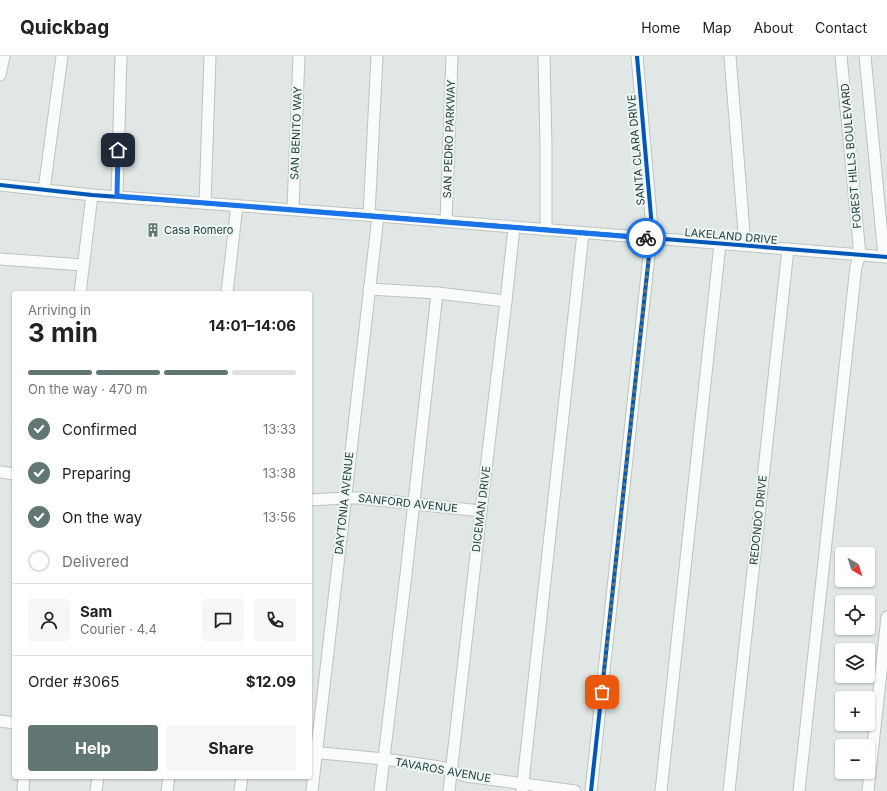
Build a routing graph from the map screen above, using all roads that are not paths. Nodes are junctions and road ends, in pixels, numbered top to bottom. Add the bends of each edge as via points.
1 (4, 56) edge
2 (62, 56) edge
3 (121, 56) edge
4 (210, 56) edge
5 (299, 56) edge
6 (376, 56) edge
7 (452, 56) edge
8 (544, 56) edge
9 (637, 56) edge
10 (730, 56) edge
11 (841, 56) edge
12 (865, 56) edge
13 (0, 75) edge
14 (0, 185) edge
15 (44, 190) junction
16 (92, 195) junction
17 (117, 196) junction
18 (205, 203) junction
19 (237, 206) junction
20 (293, 209) junction
21 (373, 216) junction
22 (446, 222) junction
23 (514, 228) junction
24 (546, 230) junction
25 (583, 233) junction
26 (651, 238) junction
27 (720, 244) junction
28 (745, 245) junction
29 (788, 249) junction
30 (860, 255) junction
31 (885, 257) edge
32 (0, 259) edge
33 (83, 264) junction
34 (369, 289) junction
35 (80, 291) edge
36 (227, 291) edge
37 (437, 293) junction
38 (506, 300) junction
39 (0, 472) edge
40 (12, 474) edge
41 (345, 498) junction
42 (312, 500) edge
43 (414, 504) junction
44 (481, 511) junction
45 (887, 617) edge
46 (0, 721) edge
47 (12, 722) edge
48 (313, 753) edge
49 (384, 759) junction
50 (452, 770) junction
51 (24, 779) edge
52 (98, 779) edge
53 (169, 779) edge
54 (242, 779) edge
55 (523, 787) edge
56 (23, 791) edge
57 (96, 791) edge
58 (167, 791) edge
59 (240, 791) edge
60 (312, 791) edge
61 (380, 791) edge
62 (449, 791) edge
63 (575, 791) edge
64 (591, 791) edge
65 (661, 791) edge
66 (729, 791) edge
67 (799, 791) edge
68 (868, 791) edge

1 - 13 street
2 - 15 street
3 - 17 street
4 - 18 street
5 - 20 street, SAN BENITO WAY
6 - 21 street, DAYTONIA AVENUE
7 - 22 street, SAN PEDRO PARKWAY
8 - 24 street
9 - 26 street, SANTA CLARA DRIVE
10 - 28 street
11 - 30 street, FOREST HILLS BOULEVARD
12 - 31 street, FOREST HILLS BOULEVARD
14 - 15 street, LAKELAND DRIVE
15 - 16 street, LAKELAND DRIVE
16 - 17 street, LAKELAND DRIVE
16 - 33 street
17 - 18 street, LAKELAND DRIVE
18 - 19 street, LAKELAND DRIVE
19 - 20 street, LAKELAND DRIVE
19 - 36 street
20 - 21 street, LAKELAND DRIVE
21 - 22 street, LAKELAND DRIVE
21 - 34 street, DAYTONIA AVENUE
22 - 23 street, LAKELAND DRIVE
23 - 24 street, LAKELAND DRIVE
23 - 38 street, DICEMAN DRIVE
24 - 25 street, LAKELAND DRIVE
25 - 26 street, LAKELAND DRIVE
25 - 55 street
26 - 27 street, LAKELAND DRIVE
26 - 64 street, SANTA CLARA DRIVE
27 - 28 street, LAKELAND DRIVE
27 - 65 street
28 - 29 street, LAKELAND DRIVE
29 - 30 street, LAKELAND DRIVE
29 - 66 street, REDONDO DRIVE
30 - 31 street, LAKELAND DRIVE
30 - 67 street via 855,274
32 - 33 street
33 - 35 street
34 - 37 street
34 - 41 street, DAYTONIA AVENUE
37 - 38 street
37 - 43 street
38 - 44 street, DICEMAN DRIVE
39 - 40 street
41 - 42 street, SANFORD AVENUE
41 - 43 street, SANFORD AVENUE
41 - 48 street, DAYTONIA AVENUE
43 - 44 street, SANFORD AVENUE
43 - 49 street
44 - 50 street, DICEMAN DRIVE
45 - 68 street
46 - 47 street
48 - 49 street, TAVAROS AVENUE
48 - 60 street, DAYTONIA AVENUE
49 - 50 street, TAVAROS AVENUE
49 - 61 street
50 - 55 street, TAVAROS AVENUE via 466,776
50 - 62 street, DICEMAN DRIVE
51 - 56 street
52 - 57 street
53 - 58 street
54 - 59 street
55 - 63 street, TAVAROS AVENUE

